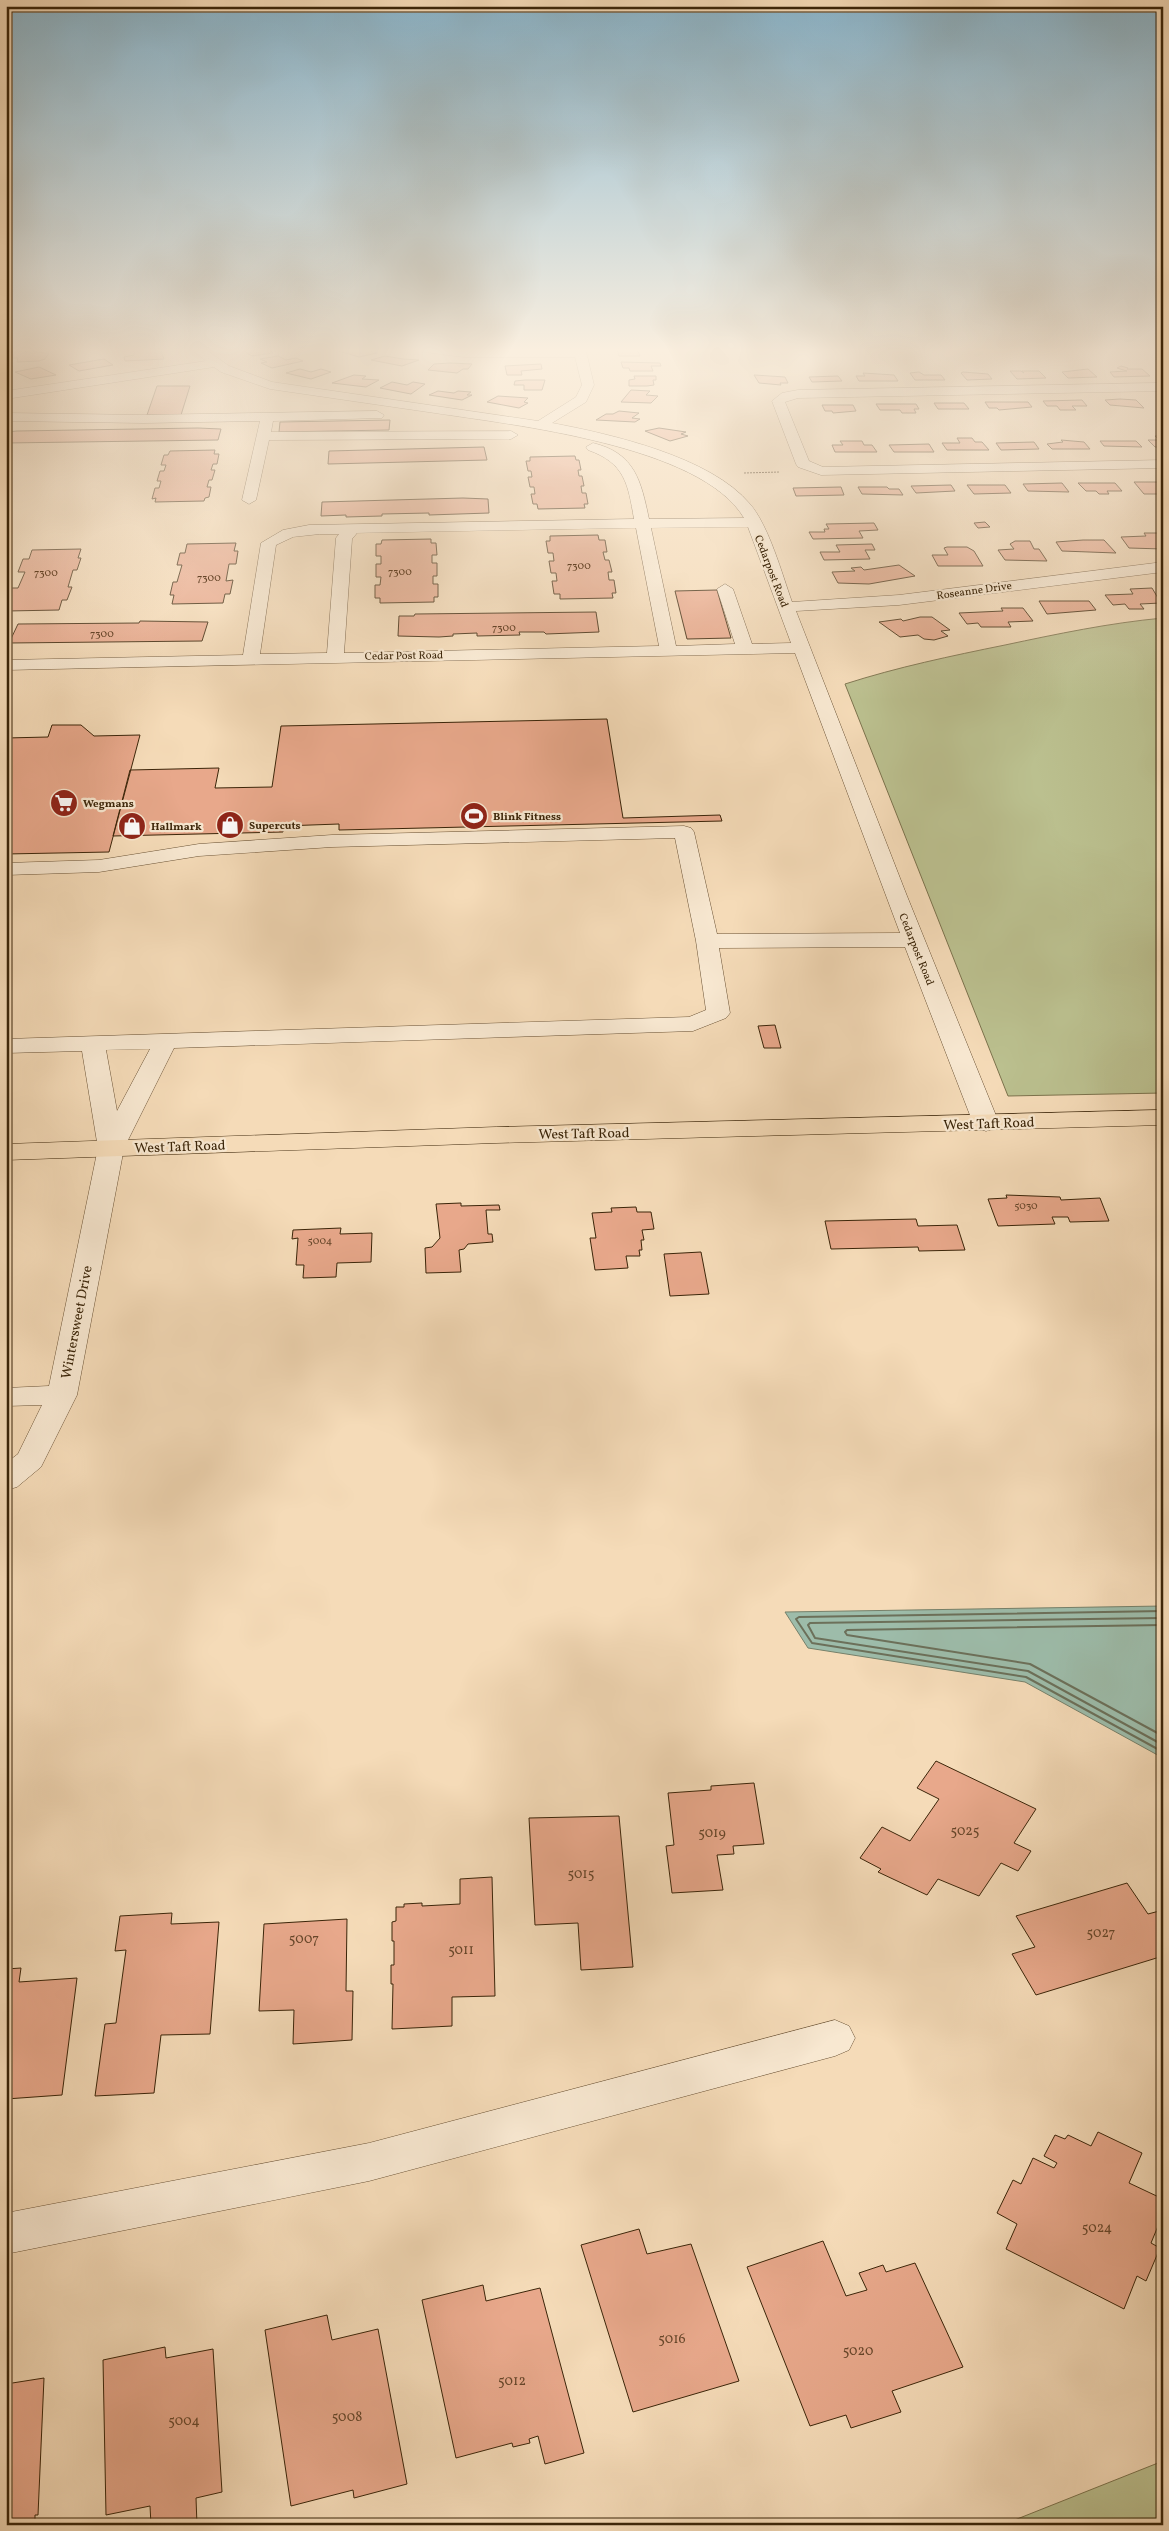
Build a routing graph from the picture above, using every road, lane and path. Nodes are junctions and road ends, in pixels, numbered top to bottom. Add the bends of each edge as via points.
1 (257, 465) edge
2 (626, 465) edge
3 (682, 465) edge
4 (807, 465) edge
5 (1109, 465) edge
6 (821, 471) junction
7 (701, 474) junction
8 (249, 500) dead end
9 (754, 522) junction
10 (643, 525) junction
11 (352, 530) junction
12 (1163, 567) edge
13 (725, 589) dead end
14 (786, 607) junction
15 (802, 648) junction
16 (745, 649) junction
17 (668, 650) junction
18 (336, 656) junction
19 (251, 658) junction
20 (6, 665) edge
21 (6, 869) edge
22 (914, 940) junction
23 (707, 941) junction
24 (166, 1040) junction
25 (93, 1043) junction
26 (6, 1046) edge
27 (1163, 1118) edge
28 (986, 1123) junction
29 (111, 1148) junction
30 (6, 1152) edge
31 (62, 1395) junction
32 (6, 1397) edge
33 (6, 1480) edge
34 (835, 2038) dead end
35 (6, 2234) edge

1 - 8 street
2 - 10 street via 636,490
3 - 7 street, Cedarpost Road
4 - 6 street
5 - 6 street
6 - 7 path
7 - 9 street, Cedarpost Road via 728,490
9 - 10 street
9 - 14 street, Cedarpost Road
10 - 11 street via 367,526
10 - 17 street
11 - 18 street via 344,538
11 - 19 street via 316,529 288,534 270,542
12 - 14 street, Roseanne Drive via 899,600
13 - 16 street
14 - 15 street, Cedarpost Road
15 - 16 street, Cedar Post Road
15 - 22 street, Cedarpost Road
16 - 17 street, Cedar Post Road
17 - 18 street, Cedar Post Road
18 - 19 street, Cedar Post Road
19 - 20 street, Cedar Post Road
21 - 23 street via 99,866 198,850 332,841 684,832
22 - 23 street
22 - 28 street, Cedarpost Road
23 - 24 street via 718,1012 693,1024
24 - 25 street
24 - 29 street
25 - 26 street
25 - 29 street
27 - 28 main road, West Taft Road
28 - 29 main road, West Taft Road
29 - 30 main road, West Taft Road
29 - 31 street, Wintersweet Drive
31 - 32 street
31 - 33 street, Wintersweet Drive via 30,1460
34 - 35 street via 369,2162

